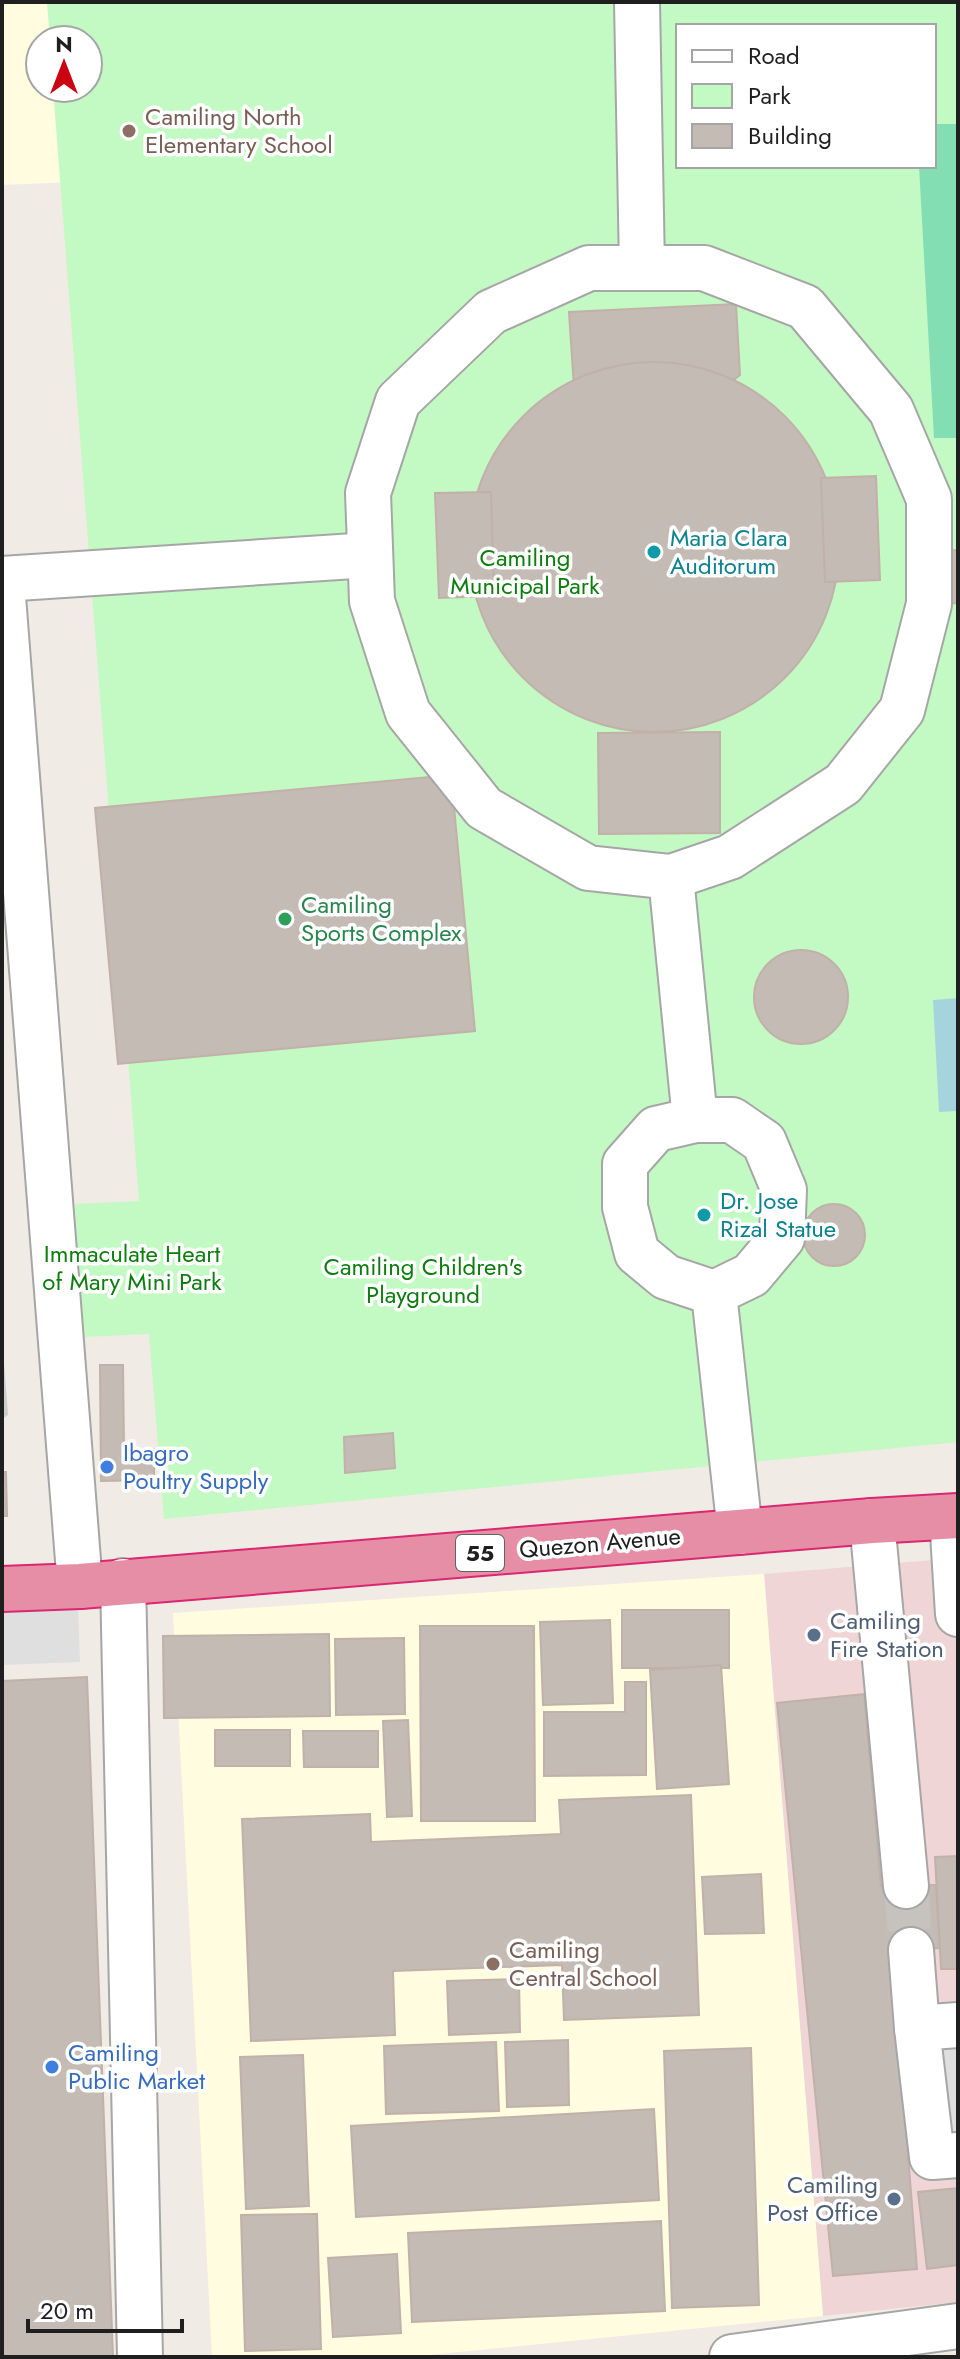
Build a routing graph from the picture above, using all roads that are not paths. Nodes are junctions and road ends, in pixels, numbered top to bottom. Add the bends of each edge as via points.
1 (637, 2) edge
2 (642, 268) junction
3 (943, 537) edge
4 (370, 555) junction
5 (2, 581) edge
6 (671, 877) junction
7 (695, 1120) junction
8 (714, 1293) junction
9 (955, 1517) edge
10 (872, 1521) junction
11 (740, 1532) junction
12 (123, 1581) junction
13 (80, 1586) junction
14 (2, 1589) edge
15 (958, 1614) edge
16 (906, 1886) tunnel mouth
17 (911, 1950) tunnel mouth
18 (938, 2027) edge
19 (958, 2155) edge
20 (958, 2326) edge
21 (140, 2357) edge
22 (732, 2357) edge

1 - 2 street
2 - 3 street via 704,268 805,307 891,410
2 - 4 street via 589,268 491,312 398,401 368,493
3 - 6 street via 902,710 843,784 730,857
4 - 5 street
4 - 6 street via 372,601 408,713 484,808 588,868
5 - 13 street
6 - 7 street
7 - 8 street via 732,1120 764,1142 784,1190 782,1238 751,1275
7 - 8 street via 656,1129 625,1164 625,1207 637,1253 666,1277
8 - 11 street
9 - 10 highway, Quezon Avenue / 55
9 - 15 street
10 - 11 highway, Quezon Avenue / 55
10 - 16 street
11 - 12 highway, Quezon Avenue / 55
12 - 13 highway, Quezon Avenue / 55
12 - 21 street
13 - 14 highway, Quezon Avenue / 55
17 - 18 street
18 - 19 street via 932,2157
20 - 22 street

